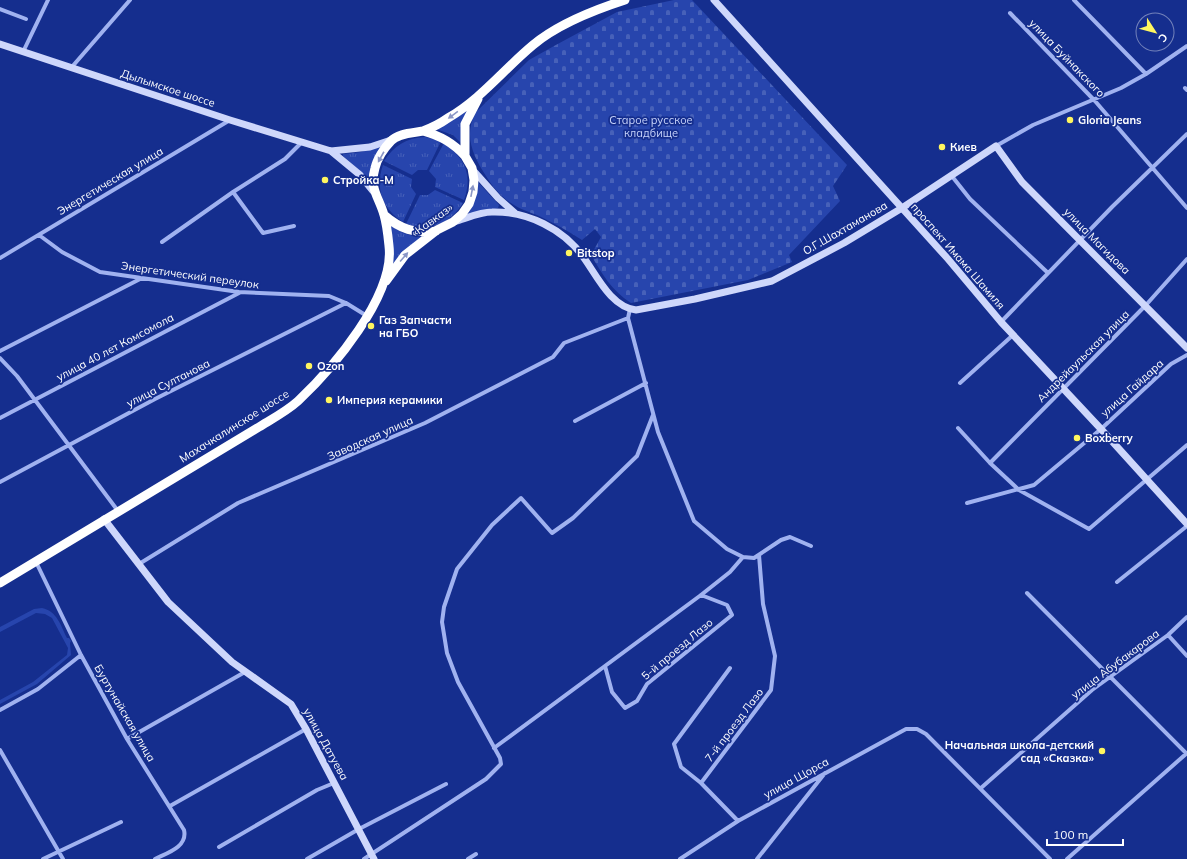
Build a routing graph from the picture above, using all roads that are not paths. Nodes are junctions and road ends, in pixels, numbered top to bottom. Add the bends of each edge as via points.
1 (48, 0) edge
2 (130, 0) edge
3 (625, 0) edge
4 (714, 0) edge
5 (1074, 0) edge
6 (0, 9) edge
7 (1010, 13) dead end
8 (26, 19) dead end
9 (0, 44) edge
10 (1187, 46) edge
11 (23, 52) junction
12 (71, 68) junction
13 (1146, 74) junction
14 (480, 94) junction
15 (1095, 100) junction
16 (230, 120) junction
17 (423, 130) junction
18 (1187, 134) edge
19 (392, 140) junction
20 (301, 143) junction
21 (996, 146) junction
22 (331, 151) junction
23 (465, 156) junction
24 (472, 168) junction
25 (1152, 168) junction
26 (951, 175) junction
27 (373, 191) junction
28 (233, 192) junction
29 (902, 208) junction
30 (1187, 208) edge
31 (515, 213) junction
32 (384, 215) junction
33 (453, 222) junction
34 (294, 226) dead end
35 (437, 230) junction
36 (39, 235) junction
37 (1080, 241) junction
38 (162, 242) dead end
39 (0, 258) edge
40 (1187, 259) edge
41 (1048, 273) junction
42 (143, 278) junction
43 (381, 288) junction
44 (239, 292) junction
45 (346, 303) junction
46 (1146, 305) junction
47 (630, 309) junction
48 (367, 317) junction
49 (628, 318) junction
50 (1001, 322) junction
51 (1013, 335) junction
52 (1187, 348) edge
53 (0, 351) edge
54 (1187, 355) edge
55 (0, 358) edge
56 (646, 383) junction
57 (960, 383) dead end
58 (1063, 388) junction
59 (35, 400) junction
60 (653, 415) junction
61 (0, 418) edge
62 (575, 421) dead end
63 (958, 428) dead end
64 (1101, 429) junction
65 (1187, 445) edge
66 (68, 446) junction
67 (990, 463) junction
68 (1147, 480) junction
69 (0, 482) edge
70 (1019, 490) junction
71 (968, 503) dead end
72 (118, 511) junction
73 (104, 519) junction
74 (1187, 525) edge
75 (811, 546) dead end
76 (759, 554) junction
77 (743, 557) junction
78 (36, 561) junction
79 (138, 564) junction
80 (1117, 582) dead end
81 (0, 583) edge
82 (1027, 592) dead end
83 (701, 595) junction
84 (1187, 617) edge
85 (1168, 635) junction
86 (81, 655) junction
87 (1187, 656) edge
88 (606, 666) junction
89 (730, 668) dead end
90 (245, 672) junction
91 (1112, 677) junction
92 (0, 710) edge
93 (306, 729) junction
94 (127, 740) junction
95 (494, 748) junction
96 (0, 750) edge
97 (1187, 753) edge
98 (827, 771) junction
99 (334, 783) junction
100 (701, 783) junction
101 (446, 784) dead end
102 (981, 788) junction
103 (170, 806) junction
104 (738, 820) junction
105 (121, 822) dead end
106 (359, 829) junction
107 (219, 847) dead end
108 (59, 851) junction
109 (476, 854) dead end
110 (373, 857) edge
111 (43, 859) edge
112 (62, 859) edge
113 (155, 859) edge
114 (307, 859) edge
115 (364, 859) edge
116 (468, 859) edge
117 (680, 859) edge
118 (757, 859) edge
119 (1050, 859) edge
120 (1067, 859) edge

1 - 11 street
2 - 12 street
3 - 14 highway via 566,24 534,44
4 - 29 main road, проспект Имама Шамиля
5 - 13 street
6 - 8 street
7 - 15 street, улица Буйнакского
9 - 11 main road, Дылымское шоссе
10 - 13 street, О.Г.Шахтаманова
11 - 12 main road, Дылымское шоссе
12 - 16 main road, Дылымское шоссе
13 - 15 street, О.Г.Шахтаманова
14 -> 17 highway via 448,118
14 - 23 highway via 465,124
15 - 21 street, О.Г.Шахтаманова via 1033,125
15 - 25 street, улица Буйнакского
16 - 20 main road, Дылымское шоссе
16 - 36 street, Энергетическая улица
17 - 19 highway
17 - 23 highway via 445,138
18 - 25 street
19 - 22 main road via 370,147
19 -> 27 highway, Махачкалинское шоссе via 375,168
20 - 22 main road, Дылымское шоссе
20 - 28 street via 285,159
21 - 26 main road, О.Г.Шахтаманова
21 - 37 main road, улица Магидова via 1022,182
22 - 27 main road via 360,175
23 - 24 highway, «Кавказ»
24 - 31 main road
33 -> 24 highway, «Кавказ» via 462,214 471,198 474,180
25 - 30 street, улица Буйнакского
25 - 37 street
26 - 29 main road, О.Г.Шахтаманова
26 - 41 street via 970,199
27 - 32 highway, Махачкалинское шоссе
28 - 34 street via 263,233
28 - 38 street
29 - 47 main road, О.Г.Шахтаманова via 844,243 772,281 695,299
29 - 50 main road, проспект Имама Шамиля
31 - 33 main road via 490,212
31 - 47 main road via 558,232 575,245 603,286 619,303
32 - 35 highway via 402,228 414,232
32 - 43 highway, Махачкалинское шоссе via 389,257
33 - 35 highway, «Кавказ»
43 -> 35 highway, «Кавказ» via 405,254
36 - 39 street, Энергетическая улица
36 - 42 street, Энергетический переулок via 62,252 100,272
37 - 41 street
37 - 46 main road, улица Магидова
40 - 46 street, Андрейаульская улица
41 - 50 street
42 - 44 street, Энергетический переулок
42 - 53 street
43 - 48 highway, Махачкалинское шоссе
44 - 45 street, Энергетический переулок via 329,296
44 - 59 street, улица 40 лет Комсомола
45 - 48 street, Энергетический переулок
45 - 66 street, улица Султанова
46 - 52 main road, улица Магидова
46 - 58 street, Андрейаульская улица
47 - 49 street
48 - 72 highway, Махачкалинское шоссе via 356,336 297,401 259,427
49 - 56 street
49 - 79 street, Заводская улица via 564,343 553,357 426,423 238,503
50 - 51 main road, проспект Имама Шамиля
51 - 57 street
51 - 58 main road, проспект Имама Шамиля
54 - 64 street, улица Гайдара via 1171,364
55 - 59 street
56 - 60 street
56 - 62 street
58 - 64 main road, проспект Имама Шамиля
58 - 67 street, Андрейаульская улица
59 - 61 street, улица 40 лет Комсомола
59 - 66 street
60 - 77 street via 694,521 727,549
60 - 95 street via 637,456 572,518 552,533 521,498 492,525 457,569 444,607 442,622 447,653 458,682
63 - 67 street
64 - 68 main road, проспект Имама Шамиля
64 - 70 street, улица Гайдара via 1034,485
65 - 68 street
66 - 69 street, улица Султанова
66 - 72 street
67 - 70 street
68 - 70 street via 1089,529
68 - 74 main road, проспект Имама Шамиля
70 - 71 street, улица Гайдара
72 - 73 highway, Махачкалинское шоссе
73 - 78 highway, Махачкалинское шоссе
73 - 79 main road, улица Датуева
74 - 80 street
75 - 76 street via 790,537
76 - 77 street via 754,558
76 - 100 street, 7-й проезд Лазо via 763,604 775,656 771,690
77 - 83 street via 730,572
78 - 81 highway, Махачкалинское шоссе
78 - 86 street, Буртунайская улица
79 - 90 main road, улица Датуева via 168,602
82 - 91 street
83 - 88 street
83 - 88 street, 5-й проезд Лазо via 727,605 732,615 647,684 637,702 625,708 612,692
84 - 85 street, улица Абубакарова
85 - 87 street
85 - 91 street, улица Абубакарова
86 - 92 street via 38,689
86 - 94 street, Буртунайская улица
88 - 95 street
89 - 100 street via 674,744 681,766
90 - 93 main road, улица Датуева via 291,704
90 - 94 street
91 - 97 street
91 - 102 street, улица Абубакарова via 1092,690
93 - 99 main road, улица Датуева
93 - 103 street
94 - 103 street, Буртунайская улица
95 - 110 street via 501,764 486,779
96 - 108 street
97 - 120 street
98 - 102 street, улица Щорса via 906,729 917,728
98 - 104 street, улица Щорса
98 - 118 street
99 - 106 main road, улица Датуева
99 - 107 street via 317,790
100 - 104 street
101 - 106 street
102 - 119 street
103 - 113 street, Буртунайская улица via 184,830 184,841
104 - 117 street, улица Щорса
105 - 108 street
106 - 110 main road, улица Датуева
106 - 114 street
108 - 111 street
108 - 112 street
109 - 116 street
110 - 115 street

